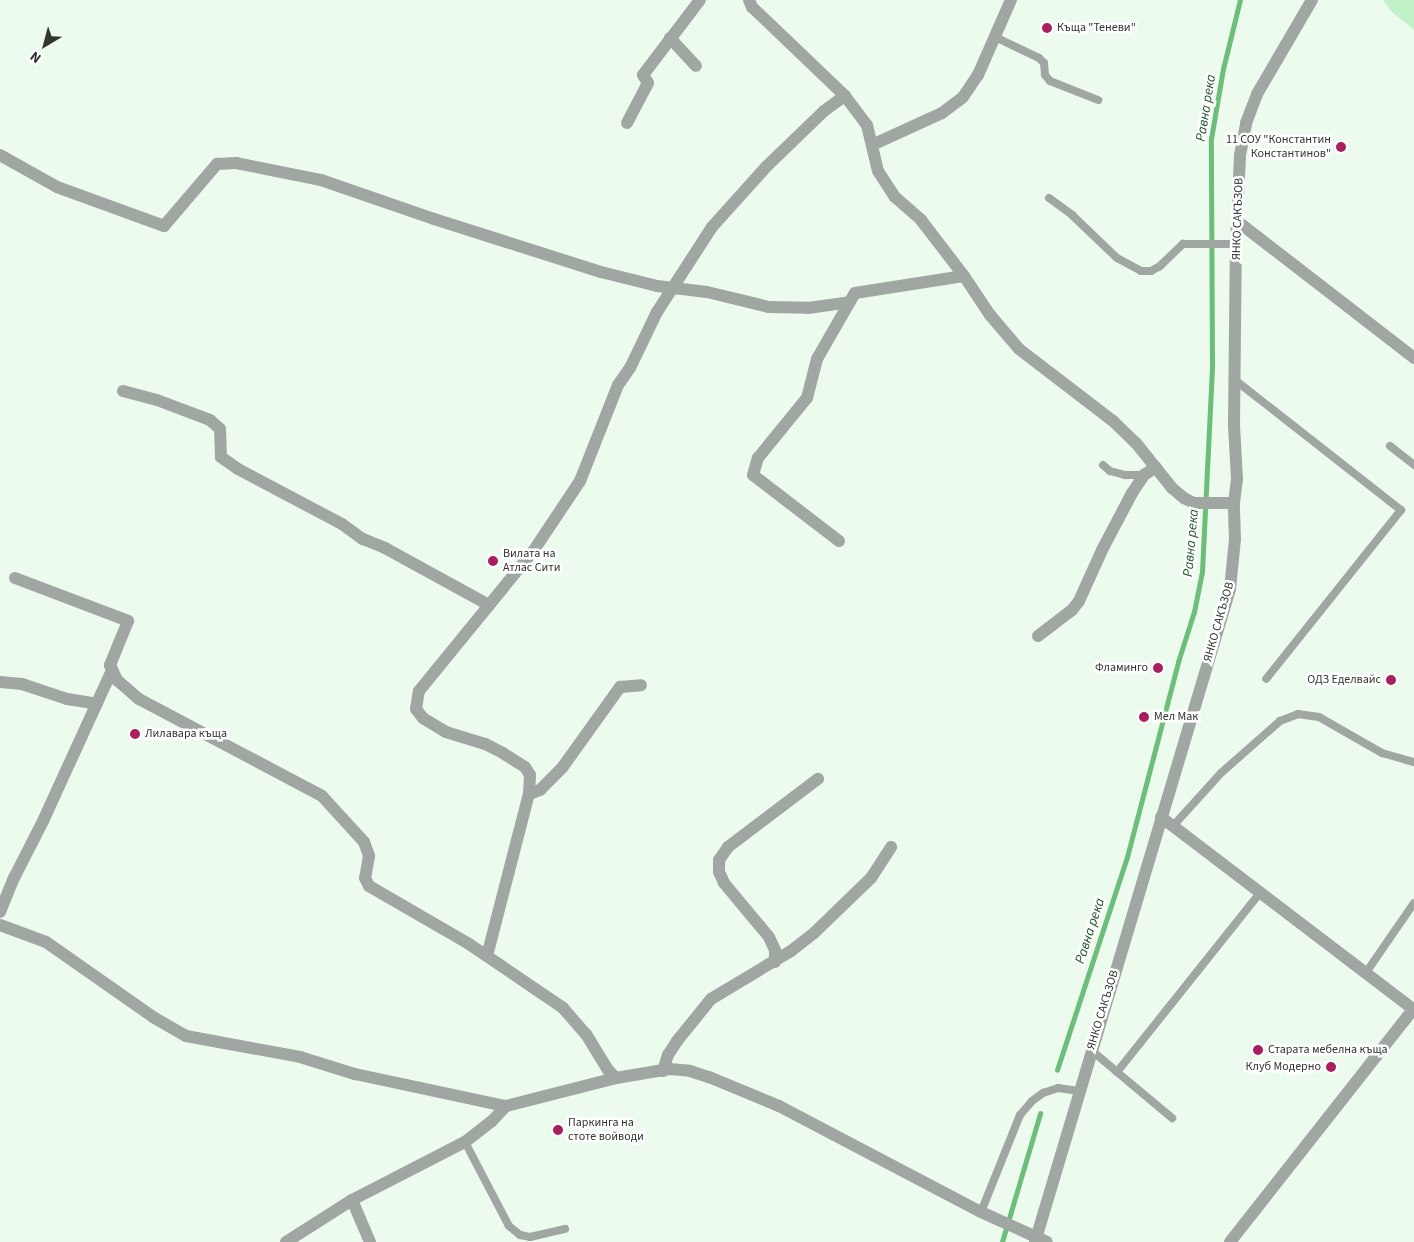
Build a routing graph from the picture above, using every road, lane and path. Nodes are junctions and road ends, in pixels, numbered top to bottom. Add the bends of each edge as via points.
1 (700, 0) edge
2 (749, 0) edge
3 (1011, 0) edge
4 (1312, 0) edge
5 (995, 37) junction
6 (670, 38) junction
7 (696, 66) dead end
8 (845, 96) junction
9 (1098, 100) dead end
10 (627, 124) dead end
11 (872, 145) junction
12 (0, 155) edge
13 (1049, 198) dead end
14 (1237, 221) junction
15 (1236, 244) junction
16 (964, 276) junction
17 (673, 288) junction
18 (850, 302) junction
19 (1414, 358) edge
20 (1235, 380) junction
21 (123, 391) dead end
22 (1390, 446) dead end
23 (1103, 465) dead end
24 (1414, 465) edge
25 (1156, 467) junction
26 (1144, 475) junction
27 (1234, 504) junction
28 (839, 541) dead end
29 (15, 578) dead end
30 (489, 606) junction
31 (1038, 636) dead end
32 (112, 670) junction
33 (1266, 679) dead end
34 (0, 682) edge
35 (641, 685) dead end
36 (97, 704) junction
37 (1414, 762) edge
38 (818, 779) dead end
39 (529, 794) junction
40 (1161, 816) junction
41 (1173, 826) junction
42 (891, 847) dead end
43 (1259, 894) junction
44 (1414, 903) edge
45 (0, 912) edge
46 (0, 925) edge
47 (488, 956) junction
48 (775, 962) junction
49 (1365, 974) junction
50 (1413, 1009) edge
51 (1090, 1050) junction
52 (663, 1071) junction
53 (1117, 1072) junction
54 (616, 1078) junction
55 (1079, 1090) junction
56 (506, 1106) junction
57 (1172, 1118) dead end
58 (465, 1142) junction
59 (352, 1200) junction
60 (981, 1212) junction
61 (565, 1229) dead end
62 (1035, 1239) edge
63 (286, 1242) edge
64 (370, 1242) edge
65 (1047, 1242) edge
66 (1230, 1242) edge

1 - 6 street
2 - 8 street via 752,7
3 - 5 street
4 - 14 street, ЯНКО САКЪЗОВ via 1257,94 1246,123 1240,155
5 - 9 lane via 1039,58 1050,81
5 - 11 street via 978,75 963,97 942,113
6 - 7 street
6 - 10 street via 643,75 648,82
8 - 11 street via 867,125
8 - 17 street via 824,111 766,167 712,227
11 - 16 street via 878,171 895,197 921,220
12 - 17 street via 57,187 164,226 217,164 236,163 321,180 592,269
13 - 15 lane via 1117,258 1141,271 1151,271 1160,266 1183,244
14 - 15 street, ЯНКО САКЪЗОВ
14 - 19 street
15 - 20 street, ЯНКО САКЪЗОВ
16 - 18 street via 855,293
16 - 25 street via 990,315 1019,349 1113,421
17 - 18 street via 769,306 808,308
17 - 30 street via 618,385 580,481 534,550
18 - 28 street via 817,359 807,398 758,458 754,475
20 - 27 street, ЯНКО САКЪЗОВ via 1237,479
20 - 33 lane via 1401,510
21 - 30 street via 210,420 220,429 222,457 238,469
22 - 24 lane
23 - 26 lane via 1110,471 1125,475
25 - 26 street
25 - 27 street via 1184,498 1201,503
26 - 31 street via 1102,550 1079,601
27 - 40 street, ЯНКО САКЪЗОВ via 1235,538 1230,589
29 - 32 street via 128,620 115,649 110,665
30 - 39 street via 418,691 416,709 423,718 446,732 485,744 518,762 530,775
32 - 36 street
32 - 47 street via 117,680 139,699 322,796 364,842 369,856 365,878 369,886
34 - 36 street via 22,684 67,699
35 - 39 street via 620,687 562,768 540,790
36 - 45 street
37 - 41 lane via 1382,753 1319,717 1298,714 1280,721 1221,773
38 - 48 street via 728,847 719,860 719,872 724,883 769,937 775,950
39 - 47 street
40 - 41 street
40 - 51 street, ЯНКО САКЪЗОВ
41 - 43 street
42 - 48 street via 871,878 814,933
43 - 49 street
43 - 53 lane
44 - 49 lane
46 - 56 street via 46,942 153,1017 186,1036 300,1057 355,1074
47 - 54 street via 563,1008 586,1034
48 - 52 street via 711,999 677,1041
49 - 50 street
50 - 66 street
51 - 53 lane
51 - 55 street, ЯНКО САКЪЗОВ
52 - 54 street
52 - 60 street via 690,1070 779,1106
53 - 57 lane
54 - 56 street
55 - 60 lane via 1058,1088 1043,1093 1020,1115
55 - 62 street, ЯНКО САКЪЗОВ
56 - 58 street
58 - 59 street
58 - 61 lane via 509,1226 530,1238
59 - 63 street
59 - 64 street
60 - 62 street
62 - 65 street

